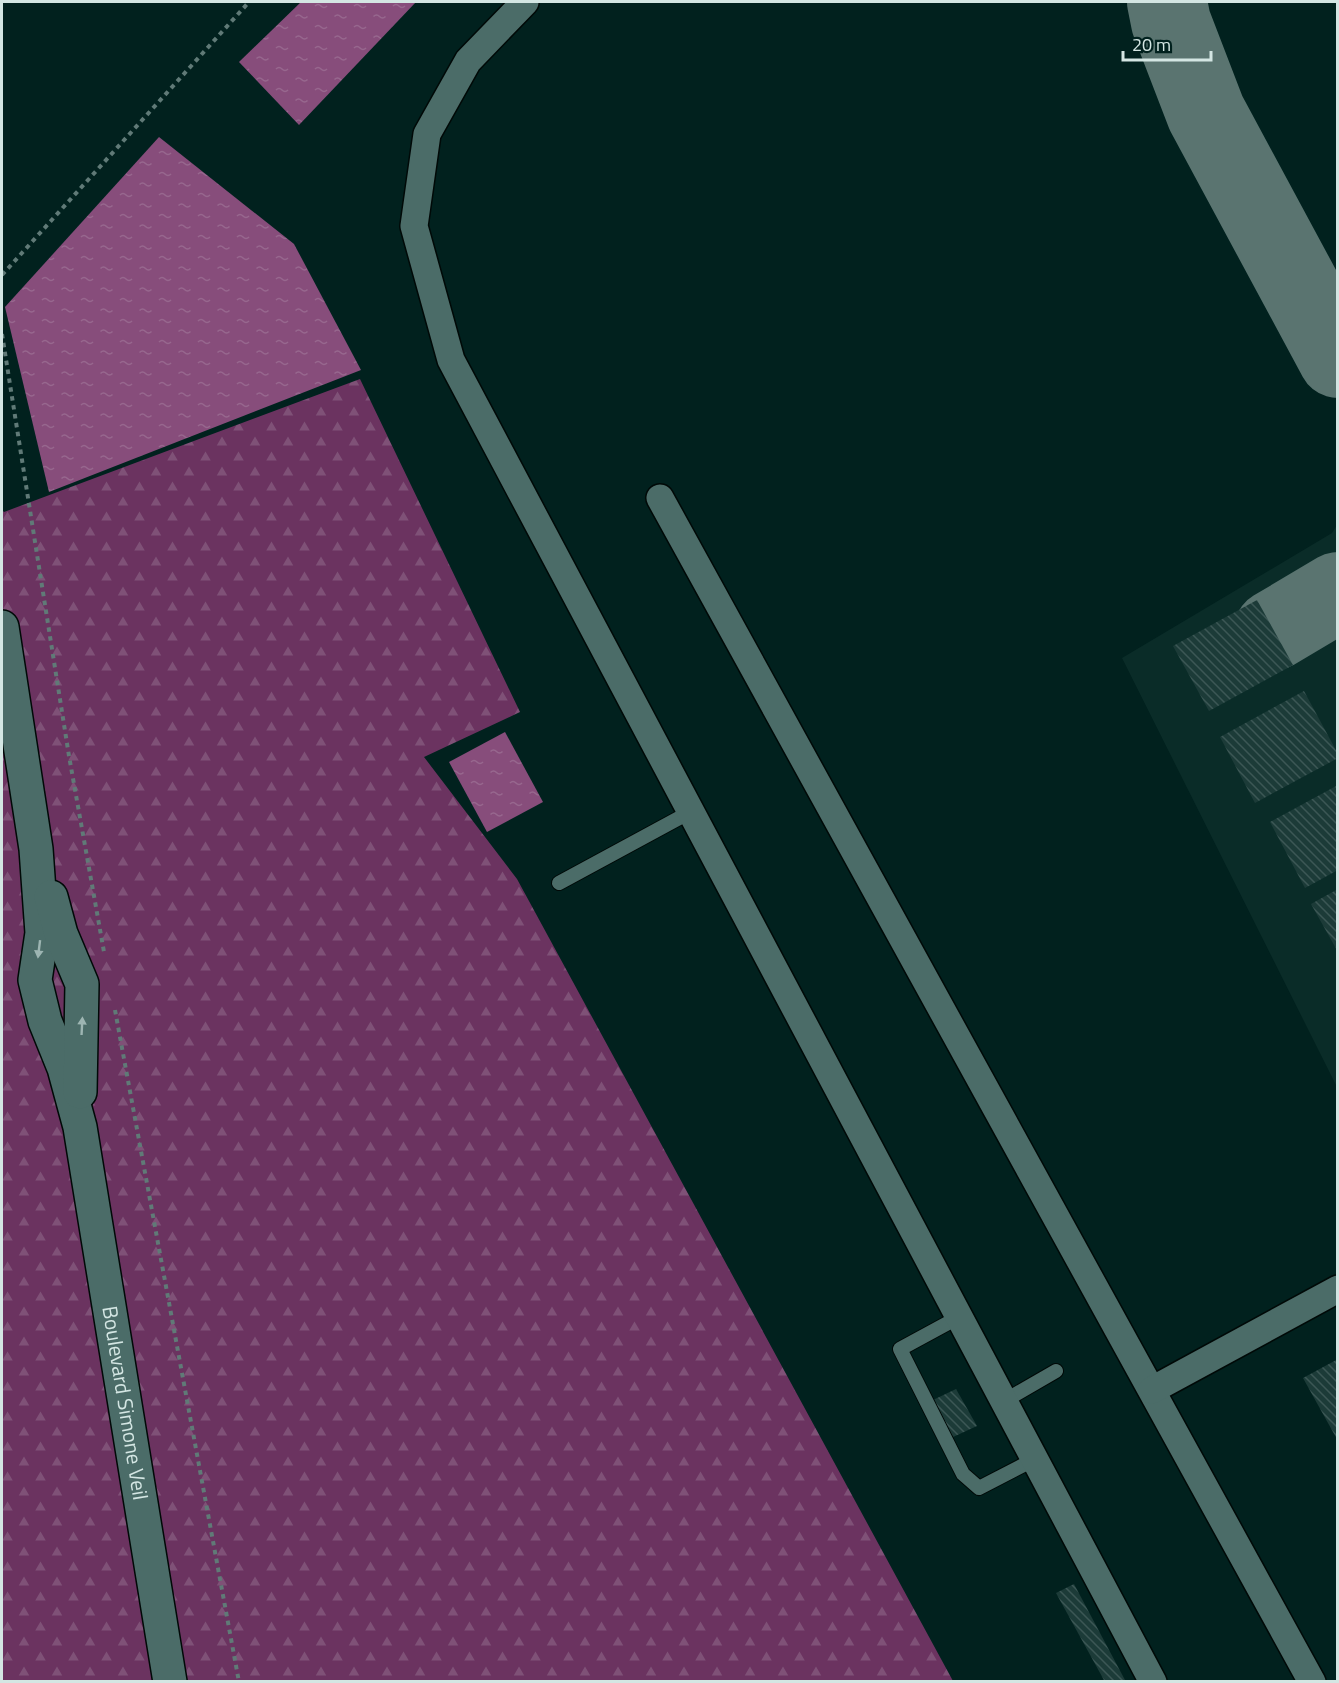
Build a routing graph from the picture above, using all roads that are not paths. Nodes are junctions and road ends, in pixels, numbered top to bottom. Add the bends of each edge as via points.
1 (525, 2) edge
2 (660, 498) dead end
3 (2, 627) edge
4 (692, 811) junction
5 (36, 849) junction
6 (559, 883) dead end
7 (80, 1127) junction
8 (1338, 1289) edge
9 (959, 1317) junction
10 (1056, 1371) dead end
11 (1152, 1390) junction
12 (1004, 1401) junction
13 (1035, 1459) junction
14 (170, 1682) edge
15 (1153, 1682) edge
16 (1312, 1682) edge

1 - 4 street via 468,62 427,134 414,226 451,360
2 - 11 street
3 - 5 main road, Boulevard Simone Veil
4 - 6 lane
4 - 9 street
7 -> 5 main road, Boulevard Simone Veil via 82,984
5 -> 7 main road, Boulevard Simone Veil via 42,933 35,980
7 - 14 main road, Boulevard Simone Veil
8 - 11 street
9 - 12 street
9 - 13 lane via 900,1349 963,1474 979,1488
10 - 12 lane
11 - 16 street
12 - 13 street
13 - 15 street

